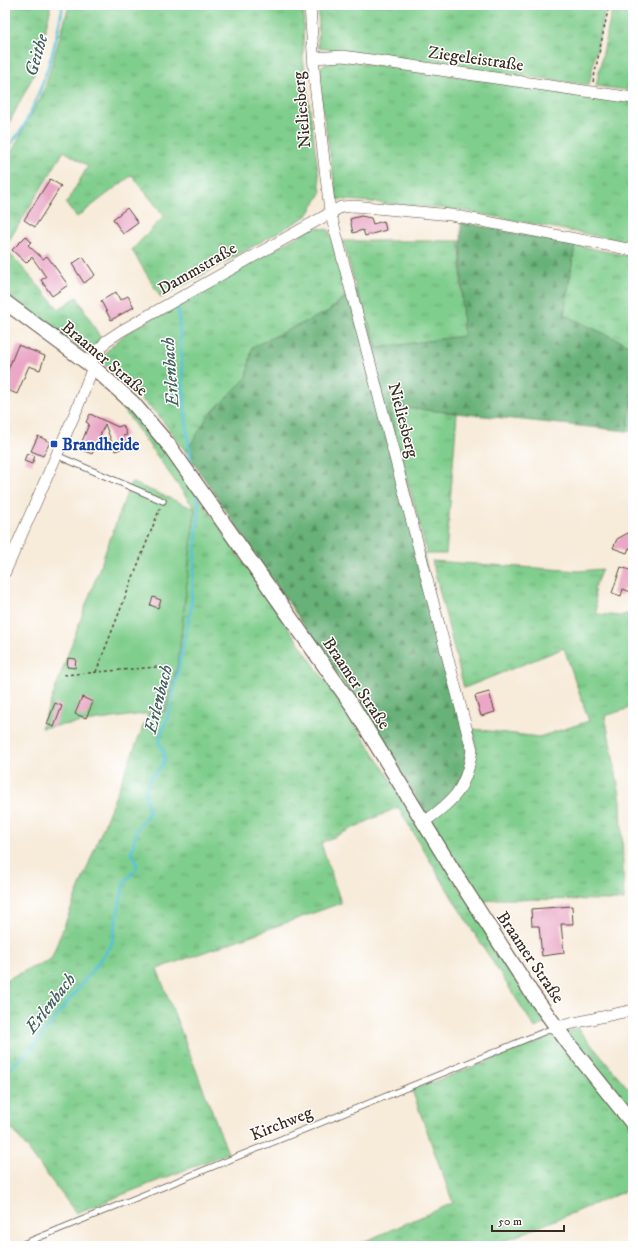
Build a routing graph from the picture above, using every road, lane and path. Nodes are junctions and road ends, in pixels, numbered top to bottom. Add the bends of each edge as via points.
1 (310, 5) edge
2 (609, 5) edge
3 (314, 58) junction
4 (591, 92) junction
5 (633, 98) edge
6 (330, 211) junction
7 (633, 250) edge
8 (5, 302) edge
9 (91, 366) junction
10 (56, 455) junction
11 (163, 501) joint
12 (5, 572) edge
13 (167, 666) dead end
14 (96, 672) junction
15 (64, 676) dead end
16 (424, 822) junction
17 (633, 1010) edge
18 (556, 1027) junction
19 (633, 1124) edge
20 (18, 1246) edge

1 - 3 street, Nieliesberg via 311,45
2 - 4 path
3 - 4 street, Ziegeleistraße via 343,56
3 - 6 street, Nieliesberg
4 - 5 street, Ziegeleistraße
6 - 7 street via 354,206 451,215
6 - 9 street, Dammstraße via 121,331 106,341
6 - 16 street, Nieliesberg via 472,750 469,769 462,787 448,805
8 - 9 street, Braamer Straße
9 - 10 street
9 - 16 street, Braamer Straße via 133,403 168,444 352,705
10 - 11 lane
10 - 12 street
11 - 14 path
13 - 14 path
14 - 15 path
16 - 18 street, Braamer Straße via 499,943
17 - 18 street
18 - 19 street, Braamer Straße
18 - 20 lane, Kirchweg

